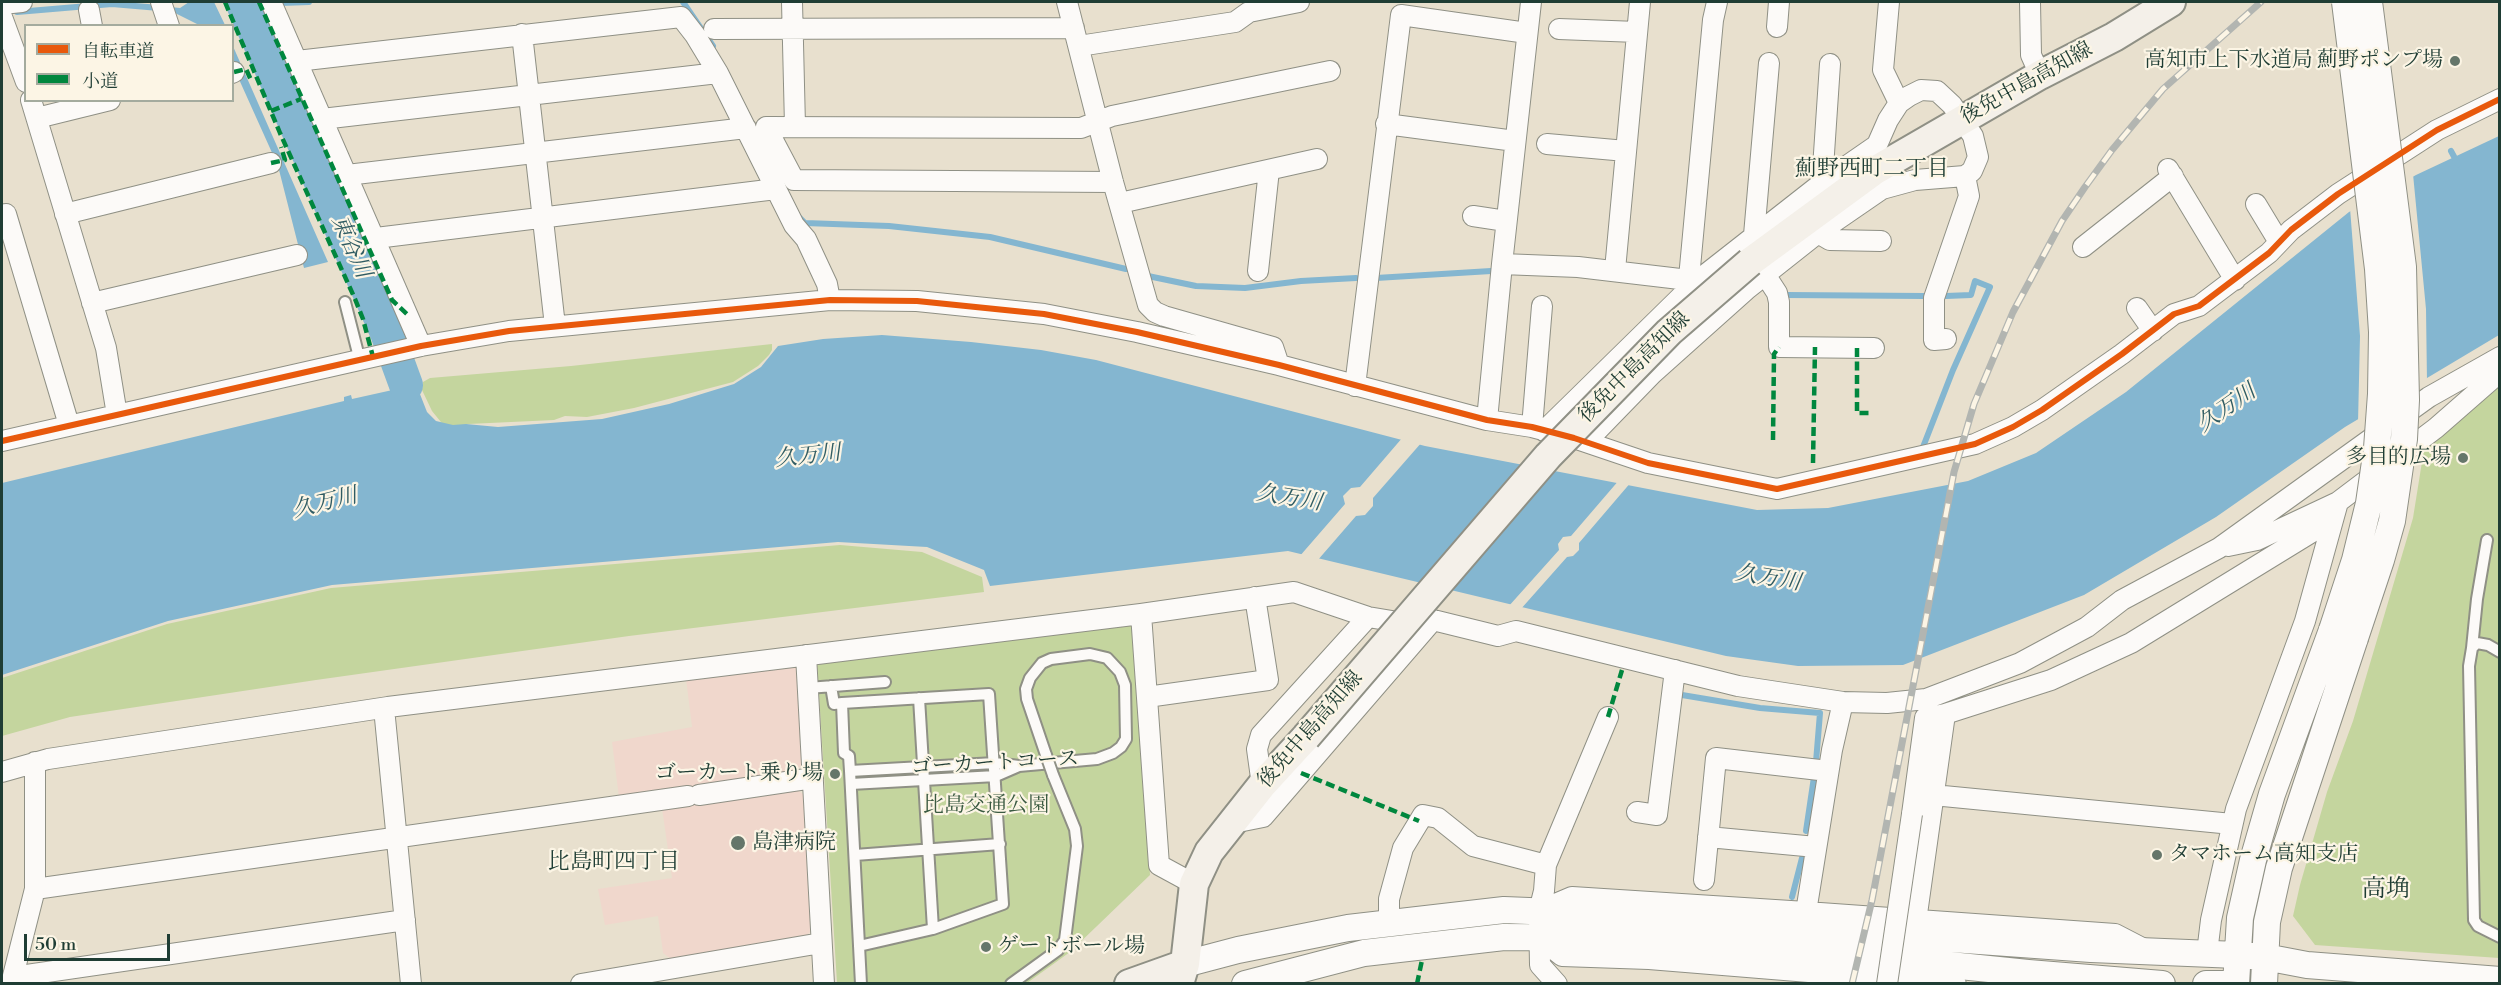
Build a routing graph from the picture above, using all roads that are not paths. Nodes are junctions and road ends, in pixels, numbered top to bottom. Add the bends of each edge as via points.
1 (22, 2) edge
2 (271, 2) edge
3 (792, 2) edge
4 (1067, 2) edge
5 (1299, 2) edge
6 (1531, 2) edge
7 (1640, 2) edge
8 (1717, 2) edge
9 (1779, 2) edge
10 (1889, 2) edge
11 (2030, 2) edge
12 (2171, 2) edge
13 (2346, 2) edge
14 (2369, 2) edge
15 (2, 4) edge
16 (1267, 5) edge
17 (1400, 8) edge
18 (2, 17) edge
19 (792, 27) junction
20 (1777, 27) dead end
21 (714, 29) dead end
22 (1559, 29) dead end
23 (1637, 32) junction
24 (1527, 33) junction
25 (522, 34) junction
26 (1076, 37) junction
27 (297, 61) junction
28 (1769, 63) dead end
29 (1830, 64) dead end
30 (1330, 71) dead end
31 (718, 73) junction
32 (2040, 75) junction
33 (24, 76) edge
34 (529, 94) junction
35 (2499, 99) edge
36 (93, 102) edge
37 (1899, 103) junction
38 (34, 109) edge
39 (322, 119) junction
40 (1962, 120) junction
41 (1097, 122) junction
42 (1386, 124) junction
43 (795, 126) junction
44 (746, 128) junction
45 (1515, 141) junction
46 (1547, 144) dead end
47 (1626, 151) junction
48 (536, 153) junction
49 (1317, 159) dead end
50 (271, 163) dead end
51 (1269, 170) junction
52 (347, 175) junction
53 (1965, 176) junction
54 (1113, 182) junction
55 (1822, 183) junction
56 (776, 189) junction
57 (1120, 203) junction
58 (2256, 204) dead end
59 (3, 209) edge
60 (65, 214) junction
61 (1473, 216) dead end
62 (543, 219) junction
63 (1506, 221) junction
64 (1818, 233) junction
65 (376, 238) junction
66 (1881, 241) dead end
67 (2279, 242) junction
68 (2084, 247) dead end
69 (297, 255) dead end
70 (1757, 258) junction
71 (1502, 264) junction
72 (1615, 270) junction
73 (1257, 271) dead end
74 (1693, 280) junction
75 (2235, 280) junction
76 (830, 300) junction
77 (345, 302) dead end
78 (92, 303) junction
79 (1542, 306) dead end
80 (2137, 308) dead end
81 (555, 326) junction
82 (2153, 331) junction
83 (1946, 339) dead end
84 (415, 347) junction
85 (1874, 348) dead end
86 (2499, 357) edge
87 (360, 361) junction
88 (1279, 365) junction
89 (2499, 372) edge
90 (1355, 386) junction
91 (117, 415) junction
92 (1487, 420) junction
93 (69, 425) junction
94 (1538, 429) junction
95 (2, 441) edge
96 (1575, 443) junction
97 (2338, 502) junction
98 (2487, 540) dead end
99 (2219, 548) junction
100 (1255, 597) junction
101 (1141, 614) junction
102 (1368, 617) junction
103 (1433, 620) junction
104 (2344, 634) junction
105 (2472, 648) junction
106 (2499, 652) edge
107 (806, 655) junction
108 (1675, 670) junction
109 (885, 682) dead end
110 (831, 686) junction
111 (808, 688) junction
112 (1147, 697) junction
113 (919, 698) junction
114 (1843, 702) junction
115 (842, 703) junction
116 (384, 708) junction
117 (1945, 714) junction
118 (1608, 717) dead end
119 (35, 762) junction
120 (995, 763) junction
121 (1019, 766) junction
122 (850, 771) junction
123 (1828, 771) junction
124 (2, 772) edge
125 (924, 773) junction
126 (996, 776) junction
127 (813, 778) junction
128 (851, 784) junction
129 (1262, 785) junction
130 (1932, 795) junction
131 (1637, 813) dead end
132 (1233, 823) junction
133 (2232, 824) junction
134 (398, 837) junction
135 (1708, 837) junction
136 (1000, 844) junction
137 (1816, 847) junction
138 (928, 849) junction
139 (855, 855) junction
140 (1546, 865) junction
141 (1704, 880) dead end
142 (1194, 884) junction
143 (35, 889) junction
144 (1539, 911) junction
145 (1806, 912) junction
146 (405, 920) junction
147 (1916, 921) junction
148 (1389, 922) junction
149 (933, 928) junction
150 (1538, 937) junction
151 (2499, 937) edge
152 (821, 943) junction
153 (859, 946) junction
154 (2149, 952) junction
155 (2207, 953) junction
156 (2237, 954) junction
157 (2265, 957) junction
158 (1182, 974) edge
159 (1787, 976) edge
160 (12, 980) edge
161 (2499, 980) edge
162 (1910, 981) edge
163 (411, 984) edge
164 (581, 984) edge
165 (824, 984) edge
166 (861, 984) edge
167 (1011, 984) edge
168 (1129, 984) edge
169 (1245, 984) edge
170 (1557, 984) edge
171 (1887, 984) edge
172 (1956, 984) edge
173 (2162, 984) edge
174 (2206, 984) edge
175 (2225, 984) edge
176 (2236, 984) edge
177 (2264, 984) edge

1 - 15 street
2 - 27 street
3 - 19 street
4 - 26 street
5 - 16 street
6 - 24 street
7 - 23 street
8 - 74 street
9 - 20 street
10 - 37 street via 1883,70
11 - 32 street via 2031,55
12 - 32 main road, 後免中島高知線
13 - 104 street, bridge via 2382,332 2377,448
14 - 104 street, bridge via 2403,267 2406,400 2404,439 2381,560
16 - 26 street via 1235,22
17 - 24 street
17 - 42 street
18 - 33 street
19 - 21 street
19 - 26 street
19 - 43 street
22 - 23 street
23 - 47 street
24 - 45 street
25 - 27 street
25 - 31 street via 681,17
25 - 34 street
26 - 41 street
27 - 39 street
28 - 70 street
29 - 55 street
30 - 41 street
31 - 34 street
31 - 44 street
32 - 40 main road, 後免中島高知線
34 - 39 street
34 - 48 street
35 - 67 street via 2437,130 2338,194
36 - 38 street
37 - 40 street via 1920,90 1937,91
37 - 55 street via 1877,145
38 - 60 street
39 - 52 street
40 - 53 street via 1973,136 1978,158
40 - 70 main road, 後免中島高知線 via 1874,171
41 - 43 street via 1081,128
41 - 54 street
42 - 45 street
42 - 90 street
43 - 54 street via 766,127 794,180
44 - 48 street
44 - 56 street
45 - 63 street
46 - 47 street
47 - 72 street
48 - 52 street
48 - 62 street
49 - 51 street
50 - 60 street
51 - 57 street
51 - 73 street
52 - 65 street
53 - 64 street via 1909,181 1882,189
53 - 83 street via 1969,196 1934,298 1934,340
54 - 57 street
55 - 70 street
56 - 62 street
56 - 76 street via 794,225 806,239 827,284
57 - 88 street via 1148,306 1155,312 1273,347
58 - 67 street
59 - 93 street
60 - 78 street
61 - 63 street
62 - 65 street
62 - 81 street
63 - 71 street
64 - 66 street via 1830,240
64 - 70 street
65 - 84 street
67 - 75 street
68 - 75 street via 2171,173
69 - 78 street
70 - 74 street
70 - 85 street via 1777,293 1779,347
70 - 96 street via 1746,290
70 - 129 main road, 後免中島高知線, bridge via 1669,332 1548,456
71 - 72 street
71 - 92 street
72 - 74 street
74 - 94 street
75 - 82 street via 2199,306 2174,314
76 - 81 street
76 - 88 street via 928,302 1044,314
77 - 87 lane
78 - 91 street via 106,348
79 - 94 street
80 - 82 street
81 - 84 street
82 - 96 street via 2042,410 1991,439 1777,489 1648,463
84 - 87 street
86 - 99 street via 2429,397
87 - 91 street
88 - 90 street
89 - 97 street via 2436,428
90 - 92 street
91 - 93 street
92 - 94 street
93 - 95 street
94 - 96 street
97 - 99 street via 2257,540
97 - 117 street via 2312,532 2131,643 2050,680
97 - 133 street via 2305,621
98 - 105 lane
99 - 114 street via 2122,600 2087,627 2020,663 1926,699
100 - 101 street
100 - 102 street via 1294,592
100 - 112 street via 1268,680
101 - 107 street
101 - 112 street
102 - 103 street via 1398,622
102 - 129 street via 1261,735 1257,749
103 - 108 street via 1498,636 1516,631
103 - 132 street via 1263,817
104 - 156 street via 2272,794 2240,918
104 - 157 street via 2279,868 2267,922
105 - 106 lane via 2477,643
105 - 151 lane via 2469,666 2474,920
107 - 111 street
107 - 116 street
108 - 114 street via 1738,686
108 - 131 street via 1656,747 1657,815
109 - 110 lane
110 - 111 lane
110 - 115 lane via 834,704
111 - 127 street
112 - 142 street via 1159,865
113 - 115 lane
113 - 120 lane via 989,694
113 - 125 lane
114 - 123 street
115 - 122 lane via 844,753 849,756
116 - 119 street
116 - 134 street
117 - 130 street
117 - 171 street, bridge via 1925,718
118 - 140 street
119 - 124 street
119 - 143 street
120 - 121 lane, ゴーカートコース
120 - 125 lane, ゴーカートコース
120 - 126 lane
121 - 126 lane
121 - 167 lane, ゴーカートコース, bridge via 1097,759 1121,747 1127,728 1125,685 1120,672 1107,658 1090,654 1051,659 1042,663 1026,689 1046,755 1053,775 1075,829 1077,846 1065,940 1058,950
122 - 125 lane, ゴーカートコース
122 - 128 lane
123 - 135 street via 1716,758
123 - 137 street
125 - 126 lane
125 - 128 lane
125 - 138 lane
126 - 136 lane
127 - 134 street
127 - 152 street
128 - 139 lane
129 - 132 main road, 後免中島高知線
130 - 133 street
130 - 147 street
132 - 142 main road, 後免中島高知線 via 1209,852
133 - 155 street
134 - 143 street
134 - 146 street
135 - 137 street
135 - 141 street
136 - 138 lane
136 - 149 lane via 1003,904
137 - 145 street
138 - 139 lane
138 - 149 lane
139 - 153 lane
140 - 144 street
140 - 148 street via 1473,846 1438,818 1424,814 1403,848 1389,899
142 - 158 main road, 後免中島高知線
143 - 160 street
144 - 145 street via 1572,897
144 - 148 street via 1504,910
144 - 150 street
144 - 154 street
145 - 147 street
146 - 160 street
146 - 163 street
147 - 154 street via 2115,934
148 - 158 street via 1260,945
149 - 153 lane
150 - 159 street via 1562,956 1649,959
150 - 169 street via 1493,938 1364,953
150 - 170 street via 1540,965
150 - 173 street via 1773,947
152 - 164 street
152 - 165 street
153 - 166 lane
154 - 155 street
155 - 156 street
156 - 157 street
156 - 176 street
157 - 161 street via 2307,965
157 - 177 street
158 - 168 main road
159 - 162 street
162 - 172 street
174 - 175 street

